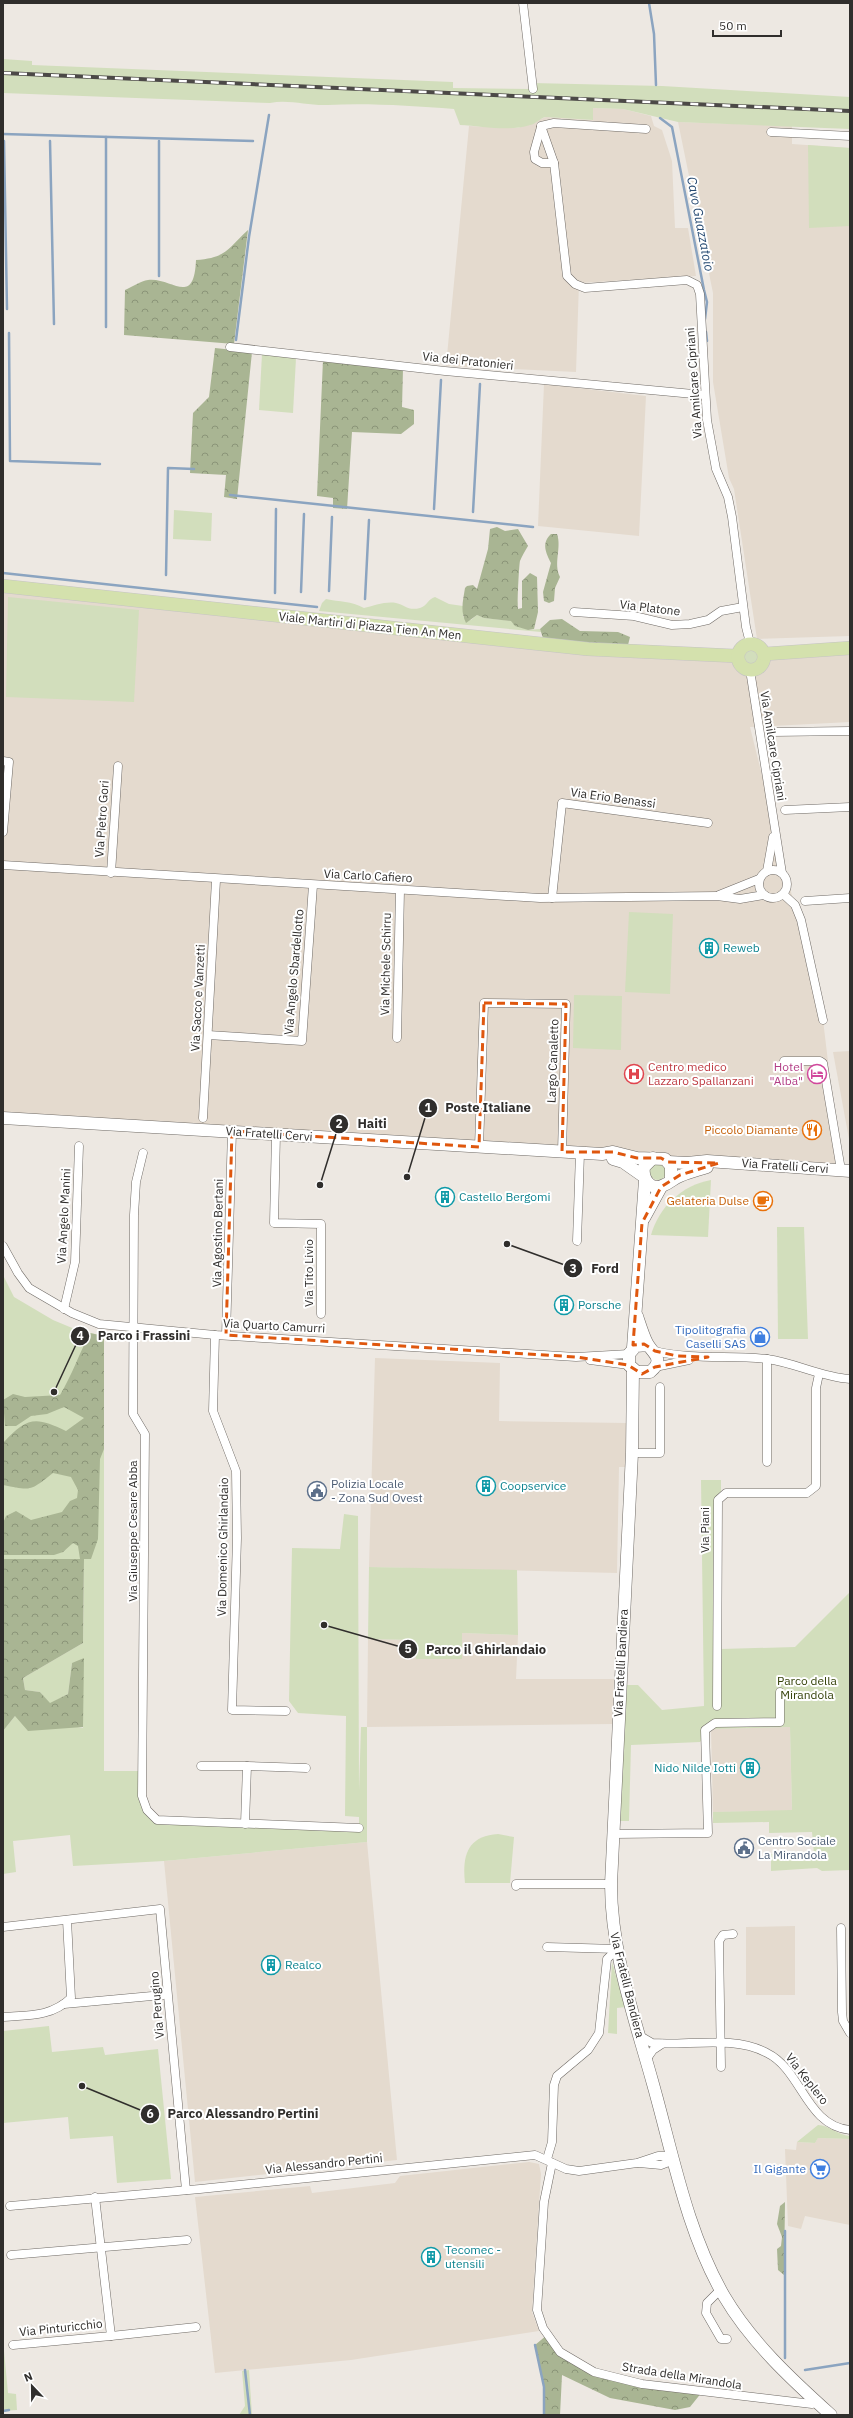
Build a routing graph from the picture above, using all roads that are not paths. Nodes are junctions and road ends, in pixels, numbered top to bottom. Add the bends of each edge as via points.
1 (522, 3) edge
2 (533, 89) dead end
3 (541, 126) junction
4 (646, 129) dead end
5 (771, 132) dead end
6 (850, 136) edge
7 (554, 163) junction
8 (230, 347) dead end
9 (704, 395) junction
10 (3, 586) edge
11 (743, 608) junction
12 (574, 612) dead end
13 (750, 643) junction
14 (850, 648) edge
15 (764, 654) junction
16 (738, 656) junction
17 (750, 670) junction
18 (850, 731) edge
19 (773, 732) dead end
20 (3, 761) edge
21 (118, 766) dead end
22 (850, 807) edge
23 (785, 810) dead end
24 (708, 822) dead end
25 (773, 826) junction
26 (3, 832) edge
27 (3, 865) edge
28 (18, 868) junction
29 (3, 869) edge
30 (767, 871) junction
31 (111, 873) junction
32 (782, 873) junction
33 (759, 879) junction
34 (216, 880) junction
35 (313, 885) junction
36 (400, 890) junction
37 (783, 894) junction
38 (764, 895) junction
39 (717, 896) junction
40 (552, 898) junction
41 (850, 898) edge
42 (805, 901) dead end
43 (823, 1020) dead end
44 (208, 1035) junction
45 (397, 1038) dead end
46 (784, 1061) dead end
47 (203, 1118) dead end
48 (5, 1119) edge
49 (232, 1131) junction
50 (276, 1134) junction
51 (79, 1146) dead end
52 (479, 1147) junction
53 (562, 1152) junction
54 (143, 1153) dead end
55 (580, 1153) junction
56 (602, 1154) junction
57 (653, 1158) junction
58 (668, 1162) junction
59 (719, 1163) junction
60 (846, 1170) edge
61 (644, 1178) junction
62 (666, 1183) junction
63 (642, 1223) junction
64 (577, 1241) dead end
65 (3, 1246) edge
66 (64, 1309) junction
67 (321, 1314) dead end
68 (637, 1314) junction
69 (134, 1329) junction
70 (215, 1335) junction
71 (226, 1335) junction
72 (651, 1348) junction
73 (708, 1357) junction
74 (631, 1359) junction
75 (767, 1359) junction
76 (651, 1370) junction
77 (819, 1374) junction
78 (850, 1379) edge
79 (660, 1387) dead end
80 (634, 1405) junction
81 (632, 1453) junction
82 (767, 1462) dead end
83 (780, 1692) dead end
84 (717, 1706) dead end
85 (286, 1710) dead end
86 (201, 1766) dead end
87 (247, 1766) junction
88 (306, 1768) dead end
89 (245, 1824) junction
90 (359, 1828) dead end
91 (613, 1834) junction
92 (611, 1884) junction
93 (516, 1886) dead end
94 (67, 1920) junction
95 (3, 1927) edge
96 (841, 1928) dead end
97 (733, 1934) dead end
98 (547, 1947) dead end
99 (617, 1949) junction
100 (163, 1995) dead end
101 (64, 2004) junction
102 (3, 2017) edge
103 (850, 2033) edge
104 (640, 2036) junction
105 (662, 2044) junction
106 (721, 2044) junction
107 (646, 2060) junction
108 (721, 2067) dead end
109 (850, 2130) edge
110 (674, 2160) junction
111 (550, 2161) junction
112 (186, 2190) junction
113 (95, 2197) junction
114 (10, 2206) dead end
115 (186, 2240) dead end
116 (100, 2248) junction
117 (11, 2255) dead end
118 (721, 2289) junction
119 (196, 2327) dead end
120 (111, 2336) junction
121 (727, 2339) dead end
122 (13, 2345) dead end
123 (812, 2404) dead end
124 (831, 2415) edge

1 - 2 street
3 - 4 street via 554,123
3 - 7 street
3 - 7 street via 534,152 535,159 542,163
5 - 6 street
7 - 9 street, Via Amilcare Cipriani via 567,276 575,284 585,288 687,280 697,285 700,294
8 - 9 street, Via dei Pratonieri via 445,371
9 - 11 street, Via Amilcare Cipriani via 716,469 728,496 732,517
10 - 16 main road, Viale Martiri di Piazza Tien An Men via 588,649
11 - 12 street, Via Platone via 721,611 708,620 672,625 634,616
11 - 13 street, Via Amilcare Cipriani
13 - 15 main road via 758,645
13 - 16 main road via 743,646
14 - 15 main road
15 - 17 main road via 761,666
16 - 17 main road via 740,664
17 - 25 street, Via Amilcare Cipriani
18 - 19 street
20 - 26 street via 9,762
21 - 31 street, Via Pietro Gori
22 - 23 street
24 - 40 street, Via Erio Benassi via 562,803
25 - 30 street, Via Amilcare Cipriani
25 - 32 street, Via Amilcare Cipriani
27 - 28 street, Via Carlo Cafiero
28 - 29 street, Via Carlo Cafiero
28 - 31 street, Via Carlo Cafiero
30 - 32 street via 775,869
30 - 33 street
31 - 34 street, Via Carlo Cafiero
32 - 37 street, Via Amilcare Cipriani via 787,882
33 - 38 street via 759,887
33 - 39 street, Via Carlo Cafiero
34 - 35 street, Via Carlo Cafiero
34 - 44 street, Via Sacco e Vanzetti
35 - 36 street, Via Carlo Cafiero
35 - 44 street, Via Angelo Sbardellotto via 302,1041
36 - 40 street, Via Carlo Cafiero
36 - 45 street, Via Michele Schirru
37 - 38 street via 775,898
37 - 43 street via 795,905 801,920
38 - 39 street, Via Carlo Cafiero via 740,899
39 - 40 street, Via Carlo Cafiero
41 - 42 street
44 - 47 street, Via Sacco e Vanzetti
46 - 60 street via 820,1060 823,1063
48 - 49 street, Via Fratelli Cervi
49 - 50 street, Via Fratelli Cervi
49 - 71 street, Via Agostino Bertani
50 - 52 street, Via Fratelli Cervi
50 - 67 street, Via Tito Livio via 274,1223 321,1224
51 - 66 street, Via Angelo Manini via 75,1262
52 - 53 street, Via Fratelli Cervi
52 - 53 street, Largo Canaletto via 484,1003 566,1004
53 - 55 street, Via Fratelli Cervi
54 - 69 street, Via Giuseppe Cesare Abba via 136,1182 134,1215
55 - 56 street, Via Fratelli Cervi
55 - 64 street
56 - 57 street, Via Fratelli Cervi via 613,1152 637,1158
56 - 61 street, Via Fratelli Cervi via 623,1162
57 - 58 street, Via Fratelli Cervi via 661,1158
57 - 61 street via 644,1167
58 - 59 street, Via Fratelli Cervi via 688,1163 706,1160
58 - 62 street via 672,1170
59 - 60 street, Via Fratelli Cervi
59 - 62 street, Via Fratelli Cervi
61 - 62 street, Via Fratelli Cervi via 652,1186
61 - 63 street, Via Fratelli Bandiera
62 - 63 street, Via Fratelli Bandiera
63 - 68 street, Via Fratelli Bandiera
65 - 66 street, Via Quarto Camurri via 29,1288
66 - 69 street, Via Quarto Camurri via 99,1324
68 - 72 street, Via Fratelli Bandiera
68 - 74 street, Via Fratelli Bandiera
69 - 70 street, Via Quarto Camurri
69 - 89 street, Via Giuseppe Cesare Abba via 133,1414 145,1434 142,1796 147,1810 157,1820
70 - 71 street, Via Quarto Camurri
70 - 85 street, Via Domenico Ghirlandaio via 213,1411 236,1472 237,1538 232,1710
71 - 74 street, Via Quarto Camurri
72 - 73 street via 677,1356
72 - 74 street via 640,1344
72 - 76 street, Via Fratelli Bandiera via 657,1359
73 - 75 street
73 - 76 street
74 - 76 street
74 - 80 street, Via Fratelli Bandiera
75 - 77 street
75 - 82 street
76 - 80 street, Via Fratelli Bandiera via 638,1388
77 - 78 street
77 - 84 street, Via Piani via 816,1388 814,1489 807,1493 726,1493 718,1500
79 - 81 street via 660,1453
80 - 81 street, Via Fratelli Bandiera
81 - 91 street, Via Fratelli Bandiera
83 - 91 street via 780,1722 715,1723 705,1730 708,1833
86 - 87 street
87 - 88 street
87 - 89 street
89 - 90 street, Via Giuseppe Cesare Abba
91 - 92 street, Via Fratelli Bandiera
92 - 93 street
92 - 99 street, Via Fratelli Bandiera via 612,1925
94 - 95 street, Via Perugino
94 - 101 street via 71,1998
94 - 112 street, Via Perugino via 160,1910
96 - 103 street via 842,2012 843,2021
97 - 106 street via 723,1935 720,1941
98 - 99 street
99 - 104 street, Via Fratelli Bandiera
99 - 111 street, Strada della Mirandola via 607,1959 600,2033 593,2045 555,2080
100 - 101 street, Via Perugino
101 - 102 street, Via Perugino via 44,2014
104 - 105 street, Via Keplero via 646,2041
104 - 107 street, Via Fratelli Bandiera
105 - 106 street, Via Keplero
105 - 107 street via 653,2050
106 - 108 street
106 - 109 street, Via Keplero via 752,2047 770,2054 787,2068 818,2114 834,2125
107 - 110 street, Via Fratelli Bandiera
110 - 111 street, Via Alessandro Pertini via 661,2165 637,2163 579,2171 566,2169
110 - 118 street, Via Fratelli Bandiera via 696,2233
111 - 112 street, Via Alessandro Pertini via 535,2155
111 - 123 street, Strada della Mirandola via 544,2202 537,2310 542,2328 560,2352 594,2372 642,2384
112 - 113 street, Via Alessandro Pertini
113 - 114 street, Via Alessandro Pertini
113 - 116 street, Via Pinturicchio
115 - 116 street
116 - 117 street
116 - 120 street, Via Pinturicchio
118 - 121 street via 707,2303 706,2314 721,2339
118 - 124 street, Via Fratelli Bandiera via 742,2323 764,2350
119 - 120 street, Via Pinturicchio
120 - 122 street, Via Pinturicchio

